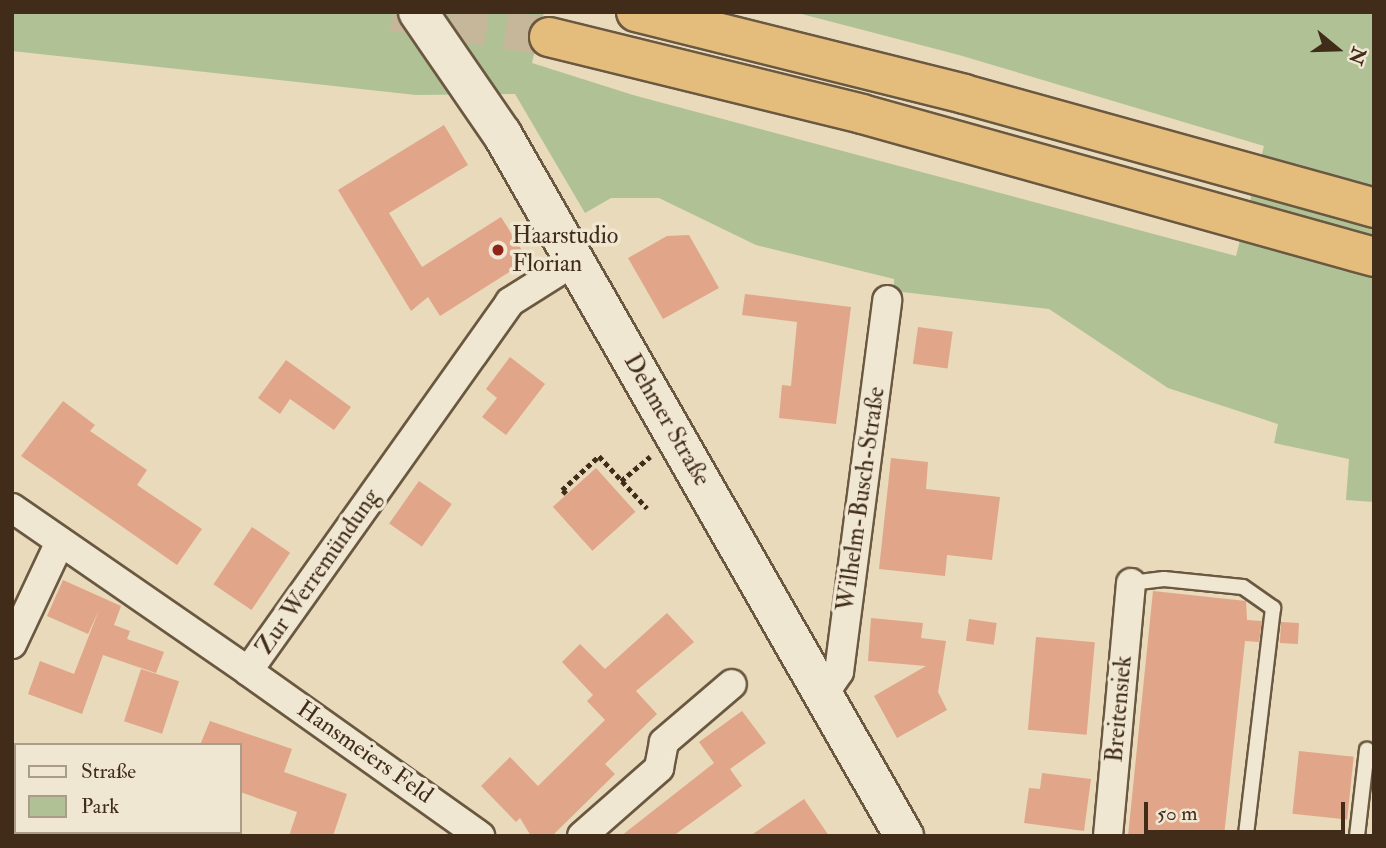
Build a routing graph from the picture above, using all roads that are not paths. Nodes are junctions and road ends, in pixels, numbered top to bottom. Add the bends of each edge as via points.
1 (418, 12) edge
2 (636, 12) edge
3 (549, 37) tunnel mouth
4 (1374, 208) edge
5 (1374, 257) edge
6 (575, 261) junction
7 (887, 300) dead end
8 (12, 508) edge
9 (60, 542) junction
10 (1131, 583) joint
11 (12, 644) edge
12 (248, 671) junction
13 (733, 684) dead end
14 (824, 694) junction
15 (1367, 750) dead end
16 (480, 836) edge
17 (582, 836) edge
18 (904, 836) edge
19 (1108, 836) edge
20 (1246, 836) edge
21 (1357, 836) edge

1 - 6 street, Dehmer Straße via 471,84
2 - 4 highway via 964,94
3 - 5 highway via 862,114
6 - 12 street, Zur Werremündung via 510,302
6 - 14 street, Dehmer Straße
7 - 14 street, Wilhelm-Busch-Straße via 839,672
8 - 9 street, Zur Werremündung
9 - 11 street
9 - 12 street, Zur Werremündung
10 - 19 street, Breitensiek
10 - 20 lane via 1164,579 1243,587 1273,608
12 - 16 street, Hansmeiers Feld
13 - 17 street via 664,742 659,768
14 - 18 street, Dehmer Straße
15 - 21 lane

